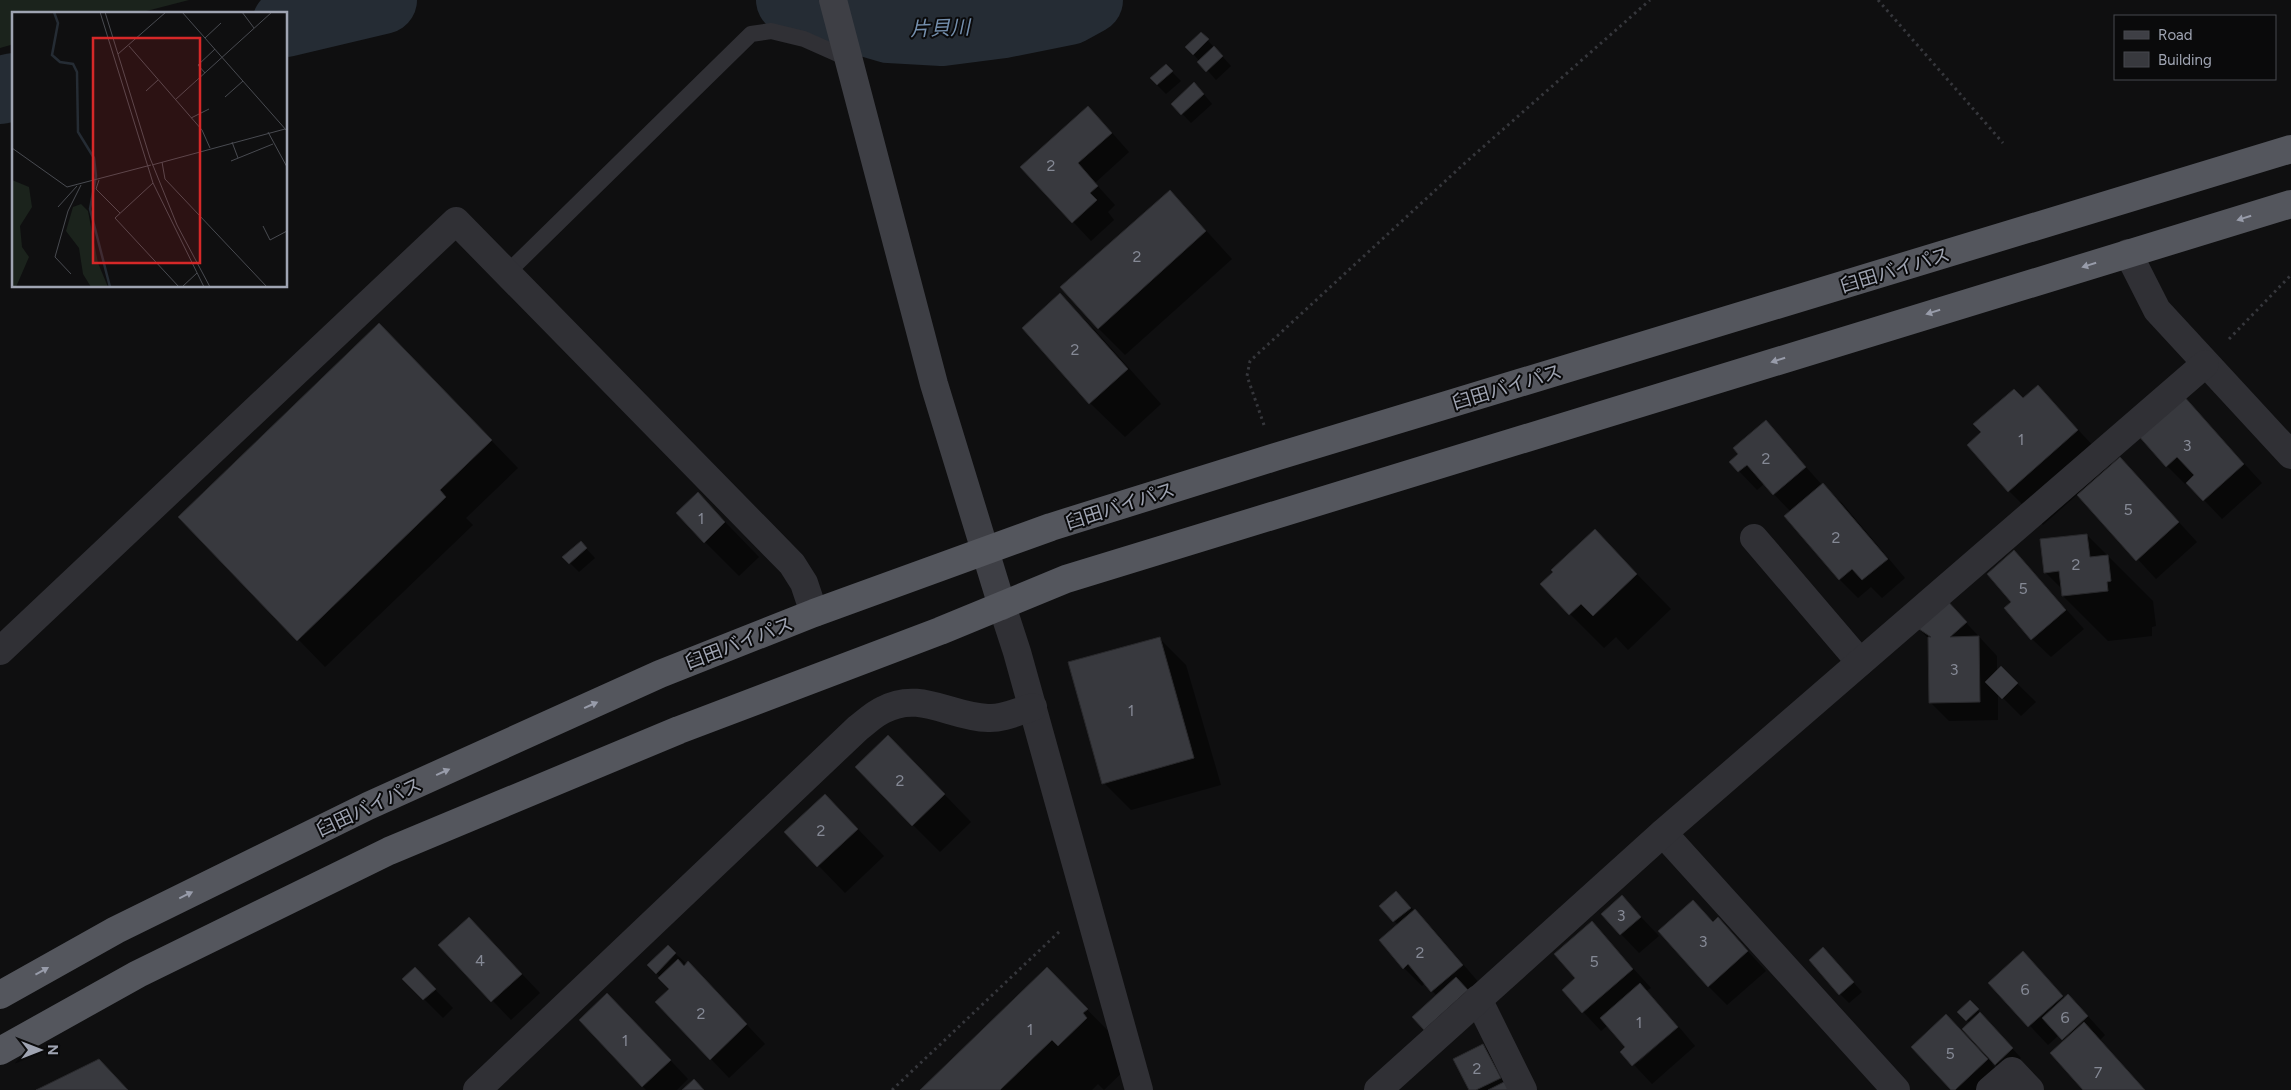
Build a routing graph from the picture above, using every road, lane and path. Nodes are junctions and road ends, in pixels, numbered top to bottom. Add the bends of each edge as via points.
1 (833, 0) edge
2 (1650, 0) edge
3 (1878, 0) edge
4 (846, 49) junction
5 (2003, 143) dead end
6 (2291, 149) edge
7 (2291, 204) edge
8 (2128, 253) junction
9 (507, 273) junction
10 (2291, 275) edge
11 (2204, 364) junction
12 (2291, 455) edge
13 (1275, 456) junction
14 (1754, 538) dead end
15 (986, 551) junction
16 (1002, 606) junction
17 (814, 613) junction
18 (0, 651) edge
19 (1860, 662) junction
20 (1033, 707) junction
21 (1663, 833) junction
22 (1088, 907) junction
23 (0, 995) edge
24 (1478, 999) junction
25 (0, 1050) edge
26 (477, 1090) edge
27 (892, 1090) edge
28 (1140, 1090) edge
29 (1378, 1090) edge
30 (1523, 1090) edge
31 (1896, 1090) edge
32 (1990, 1090) edge
33 (2030, 1090) edge

1 - 4 main road
2 - 13 path via 1466,162 1250,361 1247,376
3 - 5 path
4 - 9 lane via 771,31 752,34
4 - 15 main road via 934,384
6 - 13 highway, 臼田バイパス
7 -> 8 highway
8 - 11 street via 2157,310
8 -> 16 highway via 1075,576
9 - 17 street via 792,564 804,583
9 - 18 street via 456,221
10 - 11 path
11 - 12 street
11 - 19 street
13 - 15 highway, 臼田バイパス
14 - 19 street
15 - 16 main road
15 - 17 highway, 臼田バイパス
16 - 20 street
16 - 25 highway via 679,730 389,851 138,974
23 -> 17 highway, 臼田バイパス via 116,930 368,806 660,674
19 - 21 street
20 - 22 street
20 - 26 street via 990,718 965,716 930,704 909,701 882,710 858,728
21 - 24 street
21 - 31 street
22 - 27 path
22 - 28 street
24 - 29 street
24 - 30 street
32 - 33 street via 2012,1071

